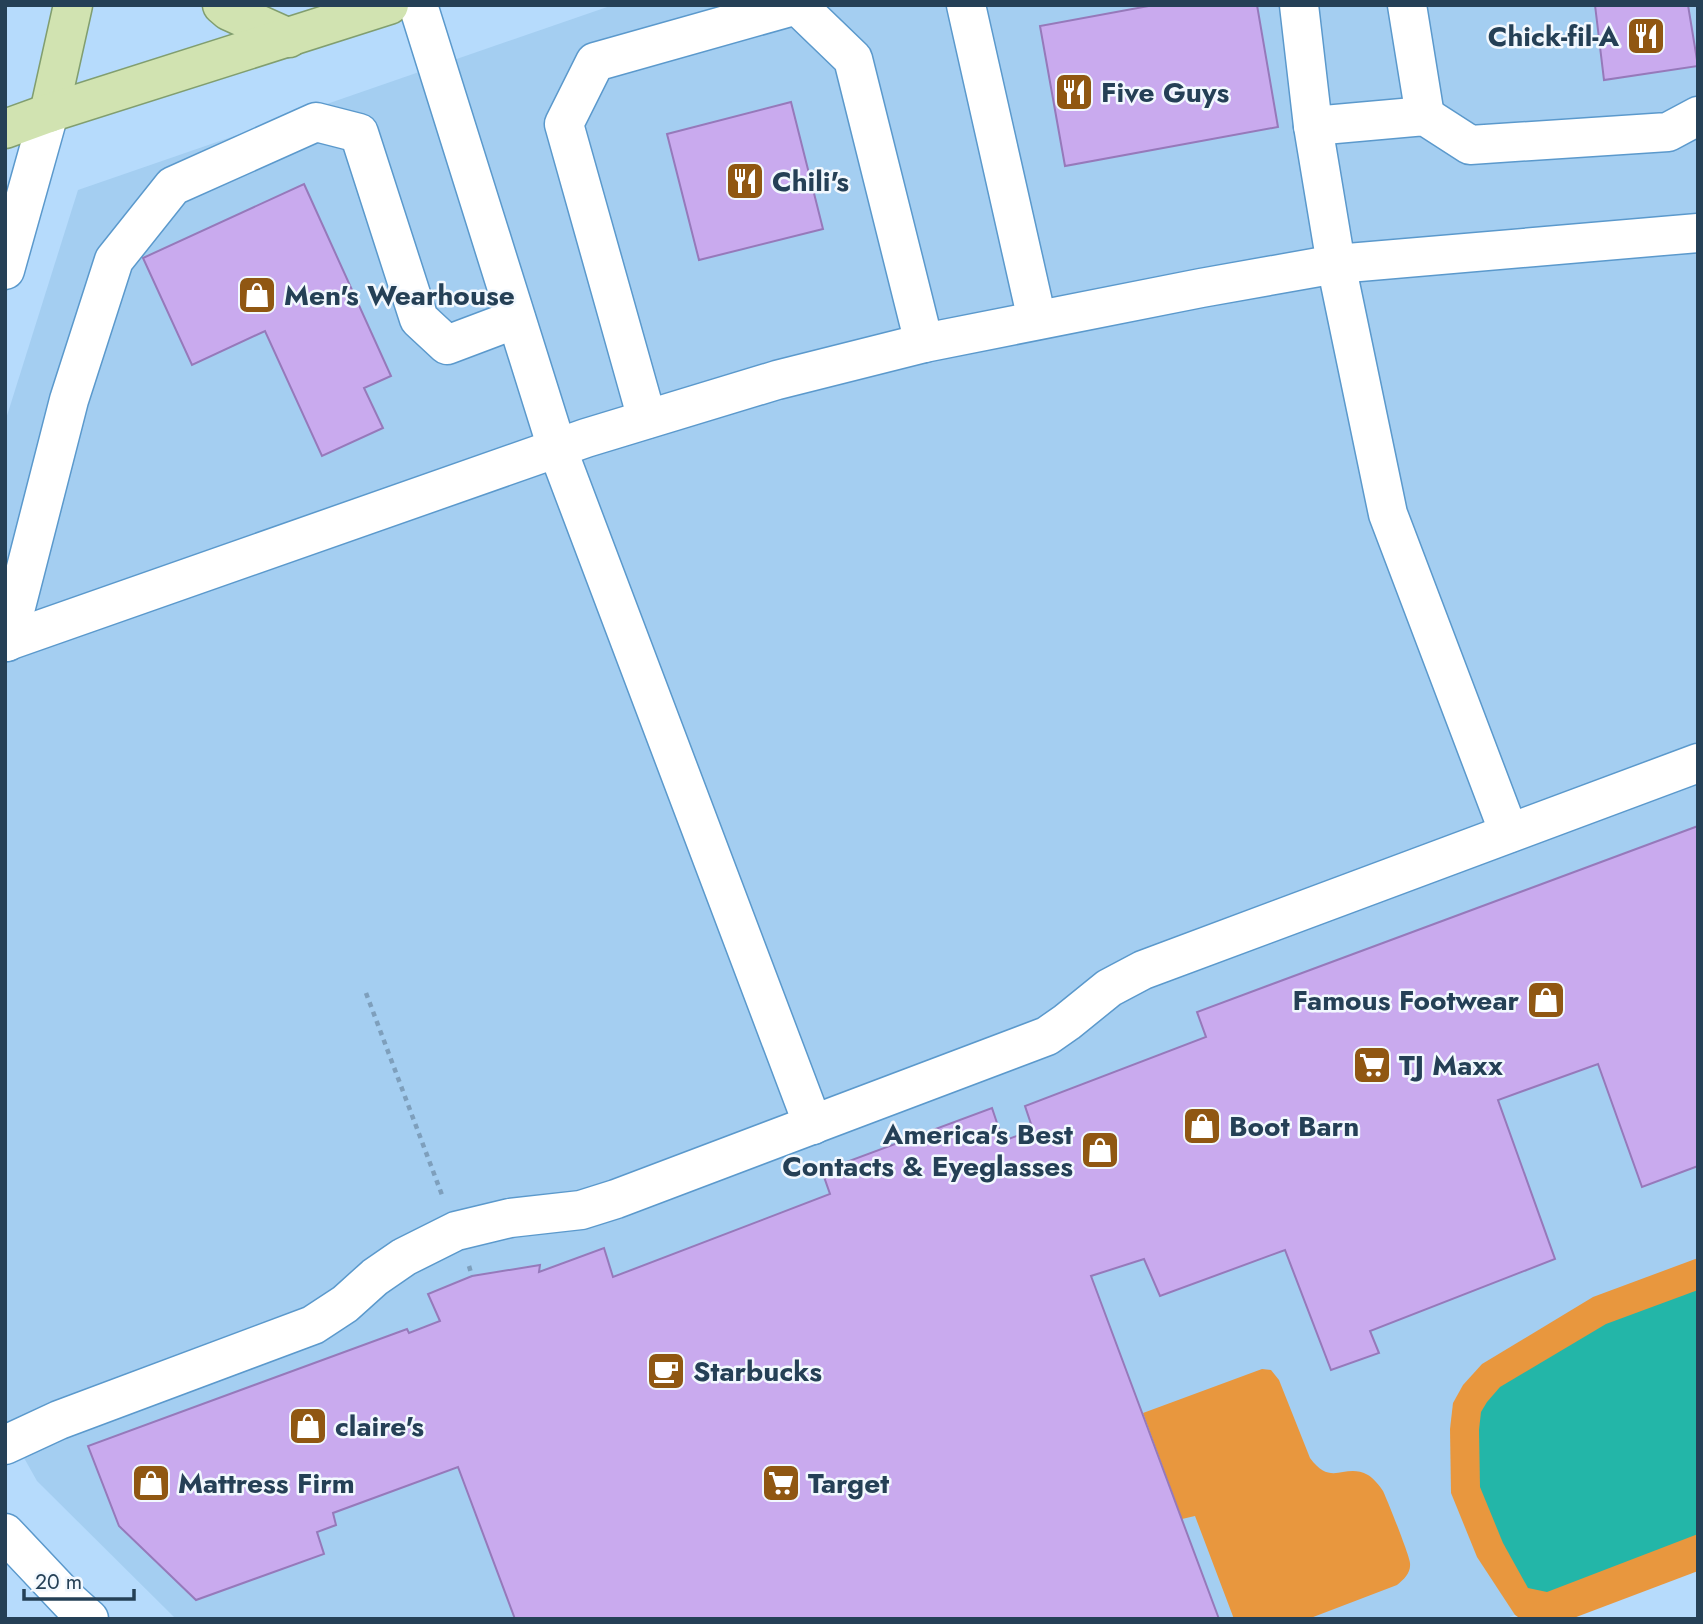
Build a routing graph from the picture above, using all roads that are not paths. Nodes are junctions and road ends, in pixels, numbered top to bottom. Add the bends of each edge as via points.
1 (74, 5) edge
2 (222, 5) edge
3 (388, 5) edge
4 (418, 5) edge
5 (797, 5) edge
6 (966, 5) edge
7 (1299, 5) edge
8 (1407, 5) edge
9 (289, 38) junction
10 (49, 113) junction
11 (1425, 116) junction
12 (1698, 116) edge
13 (1313, 126) junction
14 (5, 129) edge
15 (1698, 233) edge
16 (1336, 264) junction
17 (5, 270) edge
18 (516, 319) junction
19 (1037, 320) junction
20 (924, 343) junction
21 (647, 419) junction
22 (557, 449) junction
23 (6, 642) edge
24 (1698, 763) edge
25 (1509, 833) junction
26 (813, 1125) junction
27 (5, 1446) edge
28 (5, 1533) edge
29 (89, 1619) edge

1 - 10 main road
2 - 9 main road
3 - 9 main road
4 - 18 street
5 - 20 street via 853,59
5 - 21 street via 595,62 564,124
6 - 19 street
7 - 13 street
8 - 11 street
9 - 10 main road
10 - 14 main road
10 - 17 street
11 - 12 street via 1470,145 1668,132
11 - 13 street
13 - 16 street
15 - 16 street
16 - 19 street
16 - 25 street via 1388,514
18 - 22 street
18 - 23 street via 447,345 419,319 359,133 316,122 173,186 114,260 69,400
19 - 20 street
20 - 21 street
21 - 22 street
22 - 23 street
22 - 26 street
24 - 25 street
25 - 26 street via 1143,970 1109,988 1047,1036
26 - 27 street via 581,1210 510,1218 456,1231 404,1257 313,1325 59,1420
28 - 29 street

